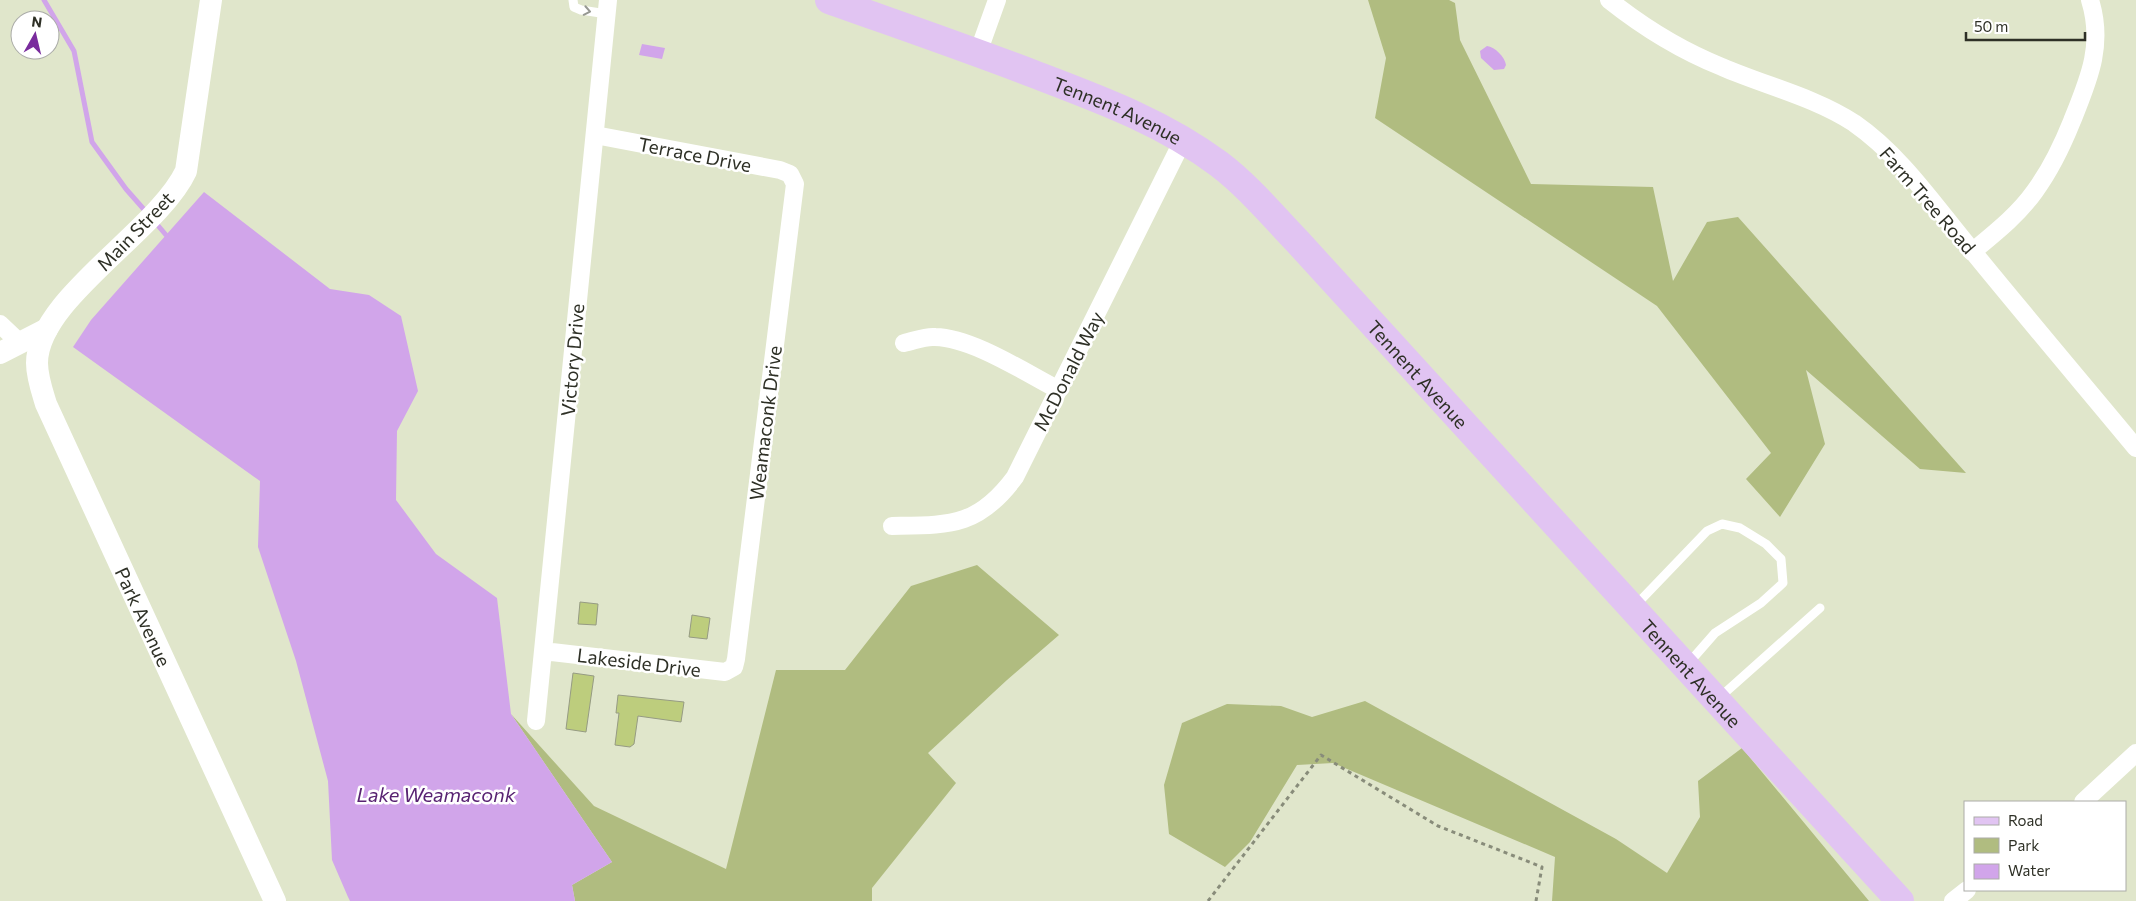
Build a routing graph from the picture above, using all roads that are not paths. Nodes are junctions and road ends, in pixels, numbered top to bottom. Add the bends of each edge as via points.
1 (210, 0) edge
2 (573, 0) edge
3 (829, 0) edge
4 (997, 0) edge
5 (1609, 0) edge
6 (2090, 0) edge
7 (608, 7) edge
8 (978, 53) junction
9 (595, 136) junction
10 (1183, 140) junction
11 (793, 179) joint
12 (1972, 252) junction
13 (0, 324) edge
14 (47, 329) junction
15 (904, 343) dead end
16 (9, 348) edge
17 (1058, 390) junction
18 (2136, 448) edge
19 (892, 526) dead end
20 (1633, 608) junction
21 (1820, 608) dead end
22 (543, 651) junction
23 (1686, 666) junction
24 (734, 667) joint
25 (1716, 700) junction
26 (536, 721) dead end
27 (2136, 753) edge
28 (2084, 801) edge
29 (1966, 891) edge
30 (275, 901) edge
31 (1900, 901) edge
32 (1953, 901) edge

1 - 14 street, Main Street via 186,170 166,201 70,298
2 -> 7 lane via 574,7 581,10
3 - 8 main road, Tennent Avenue
4 - 8 street
5 - 12 street, Farm Tree Road via 1694,54 1816,102 1855,124 1901,164
6 - 12 street via 2096,26 2093,65 2058,154 2035,192 2015,215
7 - 9 street, Victory Drive
8 - 10 main road, Tennent Avenue via 1110,103 1150,120
9 - 11 street, Terrace Drive via 780,170
9 - 22 street, Victory Drive
10 - 17 street, McDonald Way
10 - 20 main road, Tennent Avenue via 1220,165 1253,194
11 - 24 street, Weamaconk Drive via 794,194
12 - 18 street, Farm Tree Road
13 - 16 street
14 - 16 street
14 - 30 street, Park Avenue via 37,362 38,380 46,404
15 - 17 street via 933,336 952,339
17 - 19 street, McDonald Way via 1015,477 991,504 955,523
20 - 23 main road, Tennent Avenue
20 - 23 lane via 1707,531 1722,524 1740,528 1766,544 1781,559 1783,583 1761,603 1715,634
21 - 25 lane
22 - 24 street, Lakeside Drive via 724,672
22 - 26 street, Victory Drive
23 - 25 main road, Tennent Avenue
25 - 31 main road, Tennent Avenue
27 - 28 street
29 - 32 street

